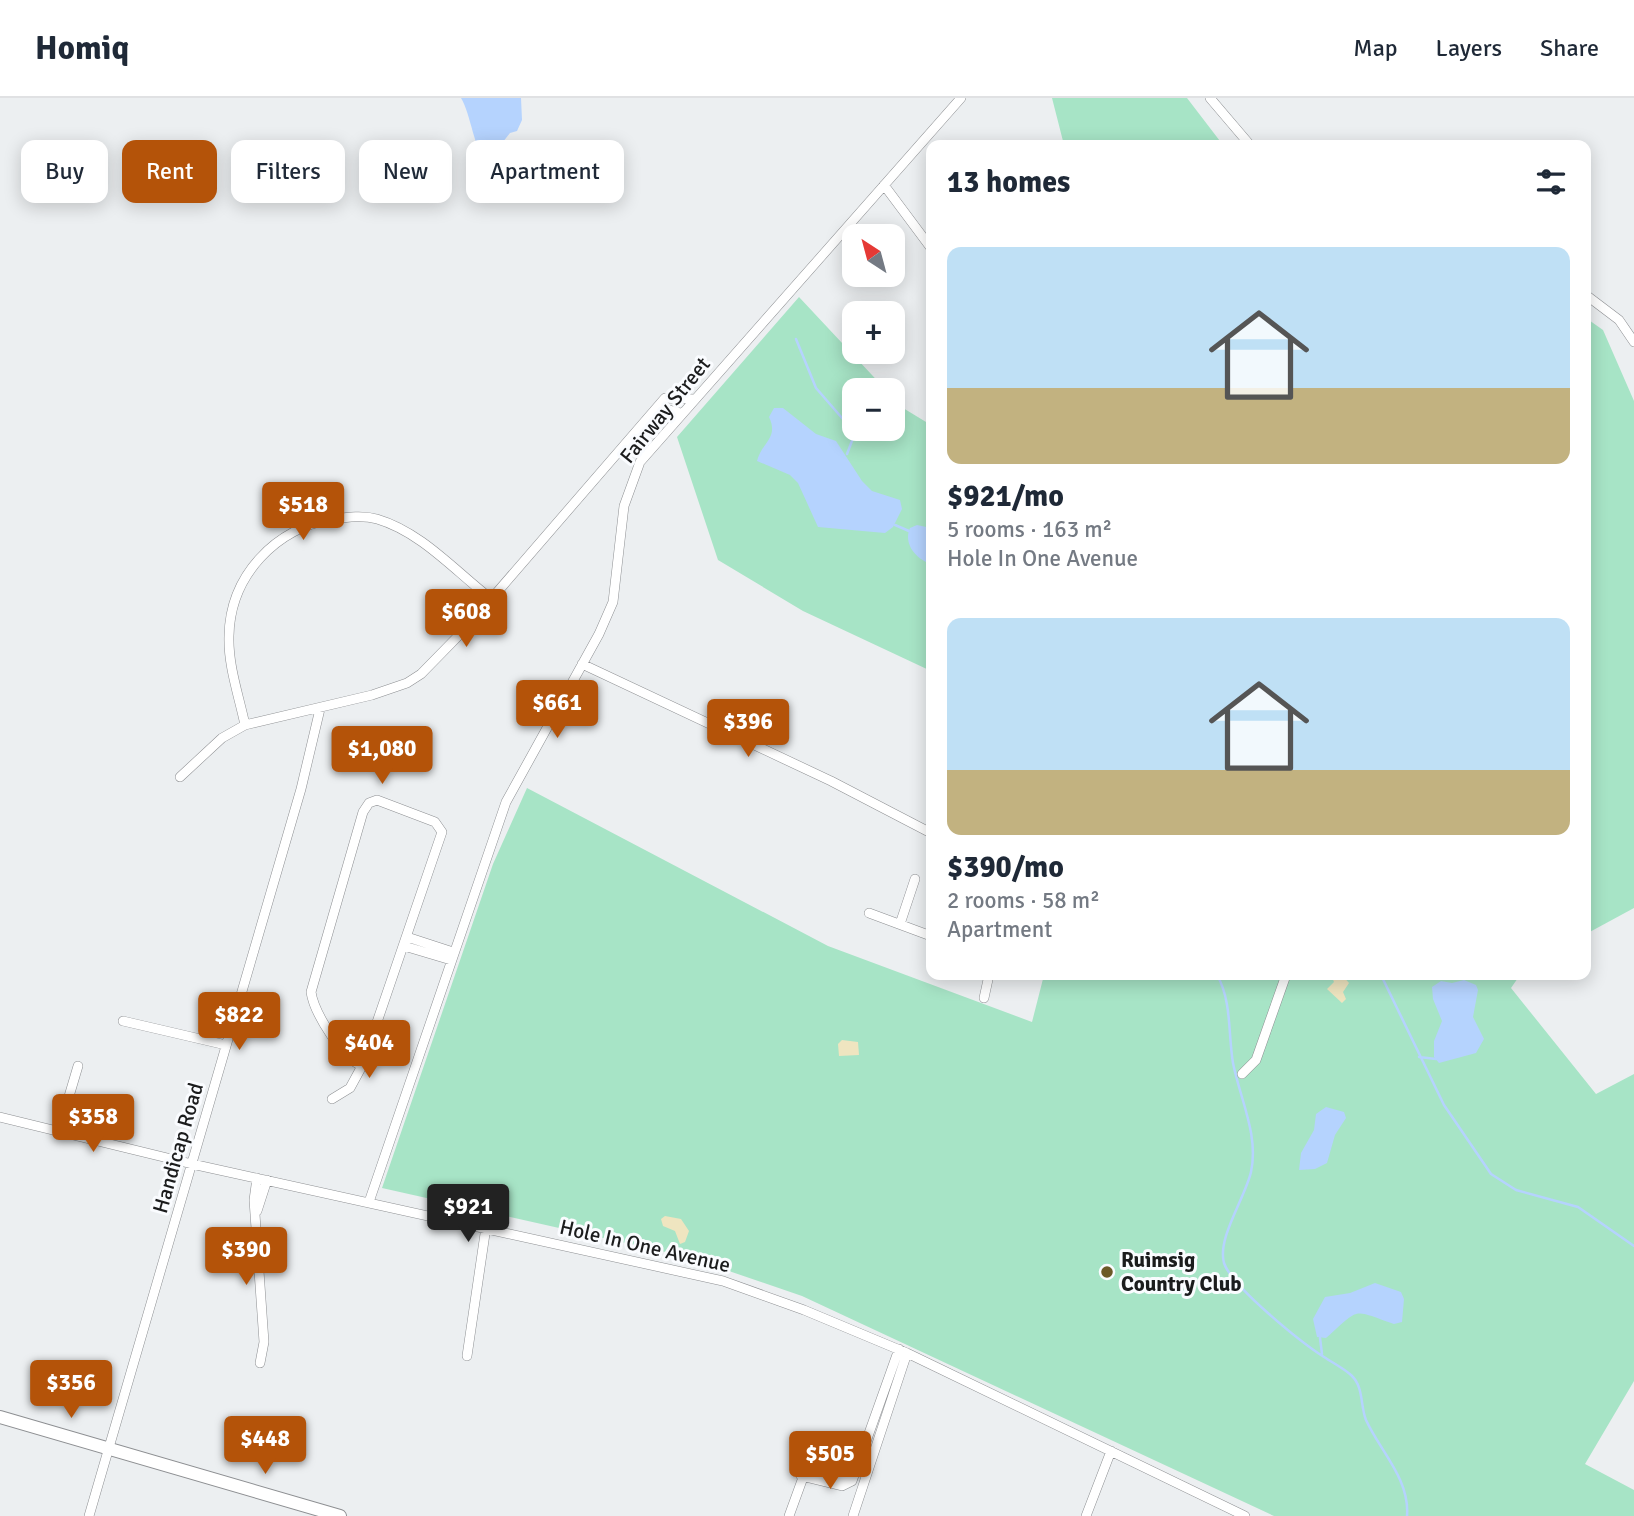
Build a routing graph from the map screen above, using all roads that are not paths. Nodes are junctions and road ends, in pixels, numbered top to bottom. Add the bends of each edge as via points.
1 (961, 98) edge
2 (1210, 98) edge
3 (1246, 140) edge
4 (884, 185) junction
5 (926, 241) edge
6 (1591, 299) edge
7 (1634, 342) edge
8 (694, 399) junction
9 (657, 407) junction
10 (681, 413) junction
11 (490, 598) junction
12 (582, 664) junction
13 (320, 709) junction
14 (246, 725) junction
15 (180, 777) dead end
16 (926, 828) edge
17 (915, 879) dead end
18 (869, 913) dead end
19 (900, 924) junction
20 (926, 934) edge
21 (406, 942) junction
22 (452, 956) junction
23 (988, 980) edge
24 (1284, 980) edge
25 (984, 998) dead end
26 (123, 1021) dead end
27 (226, 1045) junction
28 (78, 1066) dead end
29 (362, 1066) junction
30 (1242, 1074) dead end
31 (332, 1099) dead end
32 (0, 1117) edge
33 (59, 1130) junction
34 (192, 1164) junction
35 (257, 1178) junction
36 (267, 1180) junction
37 (369, 1202) junction
38 (256, 1213) junction
39 (486, 1227) junction
40 (903, 1351) junction
41 (467, 1356) dead end
42 (260, 1363) dead end
43 (0, 1416) edge
44 (110, 1449) junction
45 (1111, 1451) junction
46 (89, 1516) edge
47 (340, 1516) edge
48 (784, 1516) edge
49 (789, 1516) edge
50 (852, 1516) edge
51 (1086, 1516) edge
52 (1245, 1516) edge

1 - 4 street, Fairway Street
2 - 3 street
4 - 5 street
4 - 8 street, Fairway Street
6 - 7 street via 1619,320
8 - 9 street via 667,397
8 - 10 street, Fairway Street
9 - 10 street
9 - 11 street
10 - 12 street, Fairway Street via 640,462 628,489 615,596
11 - 13 street via 439,657 414,678
11 - 14 street via 415,536 374,518 326,520 292,531 250,569 231,617 229,653
12 - 16 street
12 - 22 street, Fairway Street via 506,802
13 - 14 street
13 - 27 street, Handicap Road
14 - 15 street via 222,738
17 - 19 street
18 - 19 street
19 - 20 street
21 - 22 street
21 - 29 street
21 - 29 street via 442,829 435,822 372,801 363,812 312,992 346,1056
22 - 37 street, Fairway Street
23 - 25 street
24 - 30 street via 1256,1059
26 - 27 street
27 - 34 street, Handicap Road
28 - 33 street
29 - 31 street via 350,1088
32 - 33 street, Hole In One Avenue
33 - 34 street, Hole In One Avenue
34 - 35 street, Hole In One Avenue
34 - 44 street, Handicap Road
35 - 36 street, Hole In One Avenue
35 - 38 street
36 - 37 street, Hole In One Avenue
36 - 38 street
37 - 39 street, Hole In One Avenue
38 - 42 street via 264,1342
39 - 40 street, Hole In One Avenue via 723,1281
39 - 41 street
40 - 45 street, Hole In One Avenue
40 - 49 street via 852,1481 842,1486 801,1476
40 - 50 street
43 - 44 main road
44 - 46 street, Handicap Road
44 - 47 main road
45 - 51 street
45 - 52 street, Hole In One Avenue
48 - 49 street

